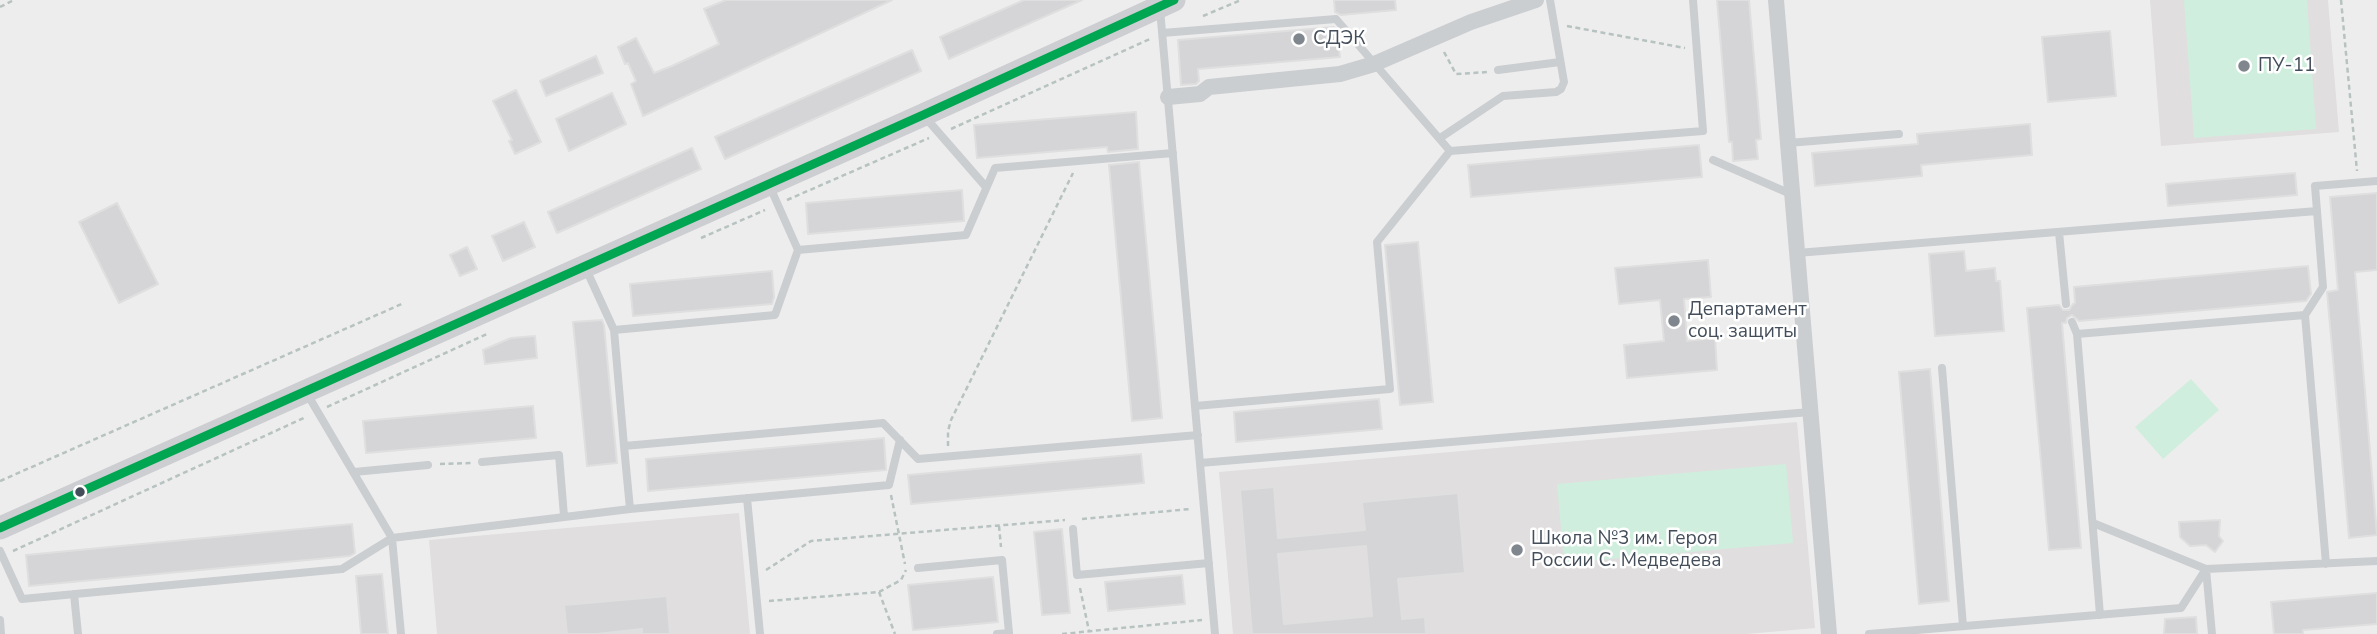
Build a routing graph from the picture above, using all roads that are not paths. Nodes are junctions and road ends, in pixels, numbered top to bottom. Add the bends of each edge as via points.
1 (1536, 0) edge
2 (1550, 0) edge
3 (1693, 0) edge
4 (1776, 0) edge
5 (1167, 3) edge
6 (1162, 33) junction
7 (1560, 62) junction
8 (1374, 64) junction
9 (1498, 70) road end
10 (1168, 97) junction
11 (923, 115) junction
12 (1899, 134) dead end
13 (1440, 138) junction
14 (1788, 143) junction
15 (1450, 151) junction
16 (1173, 153) junction
17 (1713, 160) dead end
18 (2377, 181) edge
19 (986, 187) junction
20 (773, 194) junction
21 (1793, 195) junction
22 (2317, 211) junction
23 (2059, 232) junction
24 (799, 250) junction
25 (1797, 253) junction
26 (584, 267) junction
27 (2066, 302) dead end
28 (2305, 315) junction
29 (2072, 322) dead end
30 (614, 330) junction
31 (2077, 334) junction
32 (1941, 368) dead end
33 (306, 391) junction
34 (1195, 405) junction
35 (1810, 412) junction
36 (1198, 435) junction
37 (900, 440) junction
38 (624, 446) junction
39 (482, 462) road end
40 (1200, 463) junction
41 (428, 465) road end
42 (354, 472) junction
43 (747, 498) junction
44 (630, 509) junction
45 (564, 516) junction
46 (2093, 523) junction
47 (0, 528) edge
48 (1073, 529) dead end
49 (392, 538) junction
50 (1, 554) edge
51 (2377, 561) edge
52 (1209, 563) junction
53 (2326, 564) junction
54 (918, 568) dead end
55 (2206, 569) junction
56 (74, 594) junction
57 (2100, 615) junction
58 (0, 620) edge
59 (1963, 626) junction
60 (1, 634) edge
61 (78, 634) edge
62 (401, 634) edge
63 (760, 634) edge
64 (997, 634) edge
65 (1215, 634) edge
66 (1829, 634) edge
67 (1868, 634) edge
68 (2212, 634) edge

1 - 8 street
2 - 7 lane
3 - 15 lane via 1703,131
4 - 14 street
5 - 6 lane
5 - 11 street
6 - 8 lane via 1336,19
6 - 10 lane
7 - 9 lane
7 - 13 lane via 1561,89 1503,96
8 - 10 street via 1340,74 1209,87 1199,94
8 - 13 lane
10 - 16 lane
11 - 19 lane
11 - 20 street
12 - 14 lane
13 - 15 lane
14 - 21 street
15 - 34 lane via 1377,242 1390,389
16 - 19 lane via 995,167
16 - 34 lane
17 - 21 lane
18 - 22 lane via 2315,186
19 - 24 lane via 966,235
20 - 24 lane
20 - 26 street
21 - 25 street
22 - 23 lane
22 - 28 lane via 2323,287
23 - 25 lane
23 - 27 lane
24 - 30 lane via 775,315
25 - 35 street
26 - 30 lane
26 - 33 street
28 - 31 lane
28 - 53 lane
29 - 31 lane
30 - 38 lane
31 - 46 lane
32 - 59 lane
33 - 42 lane
33 - 47 street
34 - 36 lane
35 - 40 lane
35 - 66 street
36 - 37 lane via 918,459
36 - 40 lane
37 - 38 lane via 883,423
37 - 43 lane via 889,485
38 - 44 lane
39 - 45 lane via 558,455
40 - 52 lane
41 - 42 lane
42 - 49 lane
43 - 44 lane
43 - 63 lane
44 - 45 lane
45 - 49 lane
46 - 55 lane
46 - 57 lane
48 - 52 lane via 1077,575
49 - 56 lane via 342,569
49 - 62 lane
50 - 56 lane via 22,599
51 - 53 lane
52 - 65 lane
53 - 55 lane
54 - 64 lane via 1002,560 1010,633
55 - 57 lane via 2181,608
55 - 68 lane
56 - 61 lane
57 - 59 lane
58 - 60 lane
59 - 67 lane

